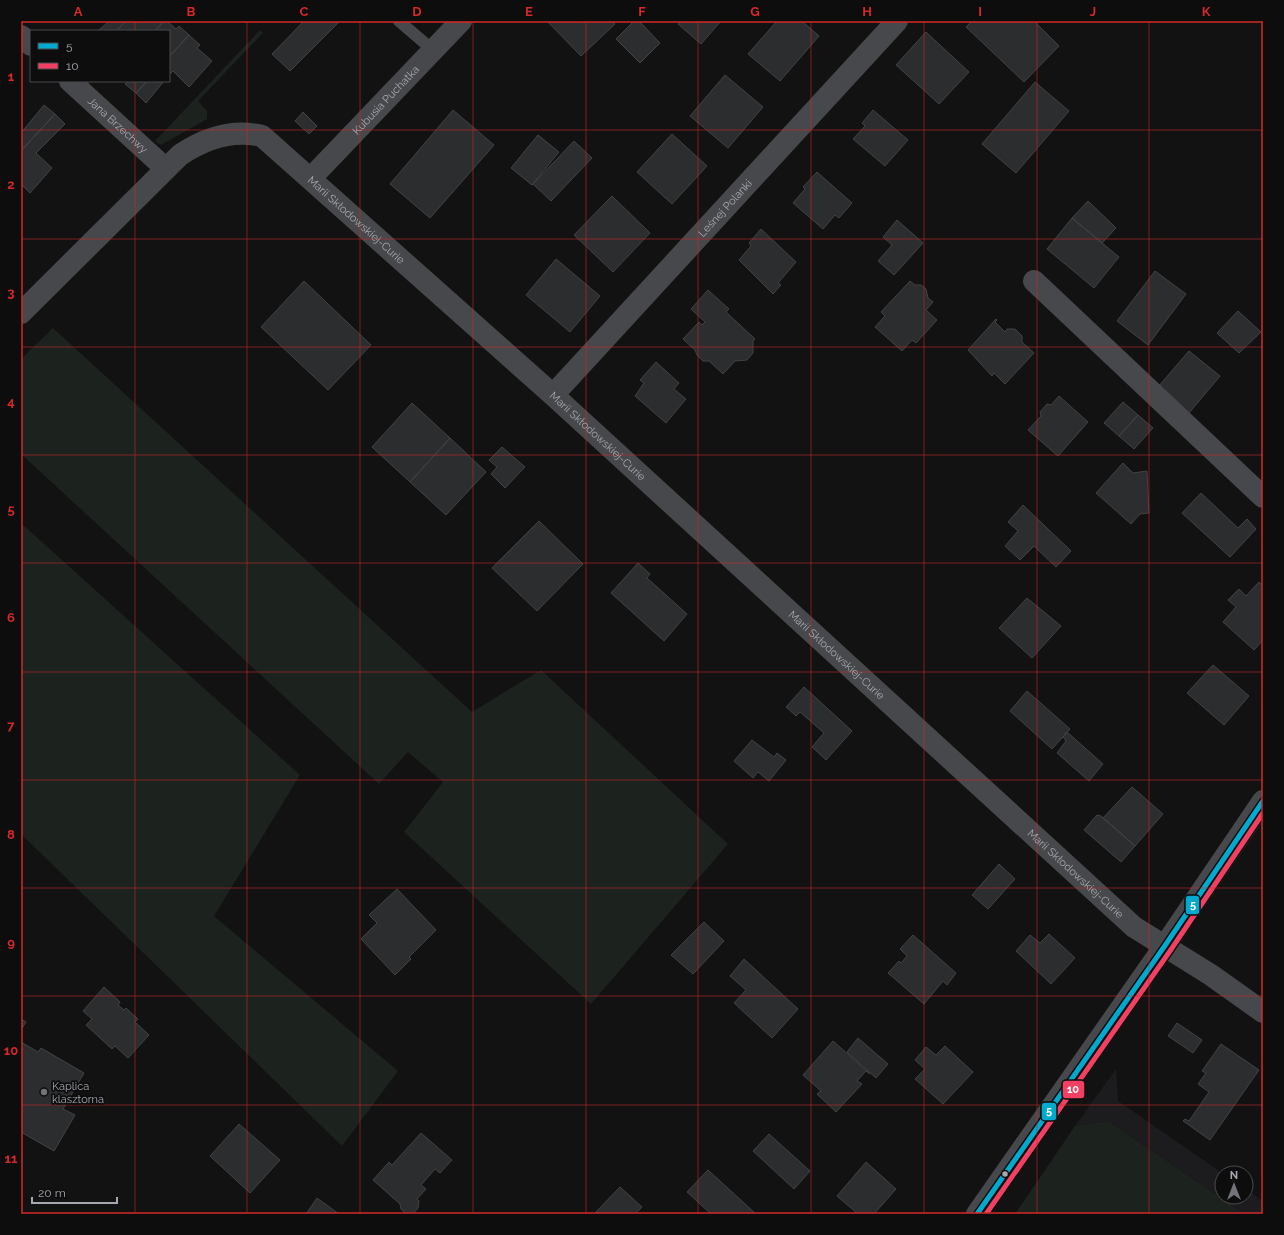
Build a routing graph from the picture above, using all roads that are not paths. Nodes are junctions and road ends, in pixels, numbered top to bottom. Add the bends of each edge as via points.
1 (399, 21) edge
2 (461, 21) edge
3 (896, 21) edge
4 (21, 36) edge
5 (30, 44) edge
6 (434, 51) junction
7 (71, 82) edge
8 (165, 168) junction
9 (311, 178) junction
10 (1034, 280) dead end
11 (21, 313) edge
12 (553, 395) junction
13 (1263, 497) edge
14 (1263, 801) edge
15 (1164, 946) junction
16 (1263, 1012) edge
17 (977, 1214) edge

1 - 6 lane
2 - 6 street, Kubusia Puchatka
3 - 12 street, Leśnej Polanki
4 - 5 street
6 - 9 street, Kubusia Puchatka
7 - 8 street, Jana Brzechwy
8 - 9 street, Marii Skłodowskiej-Curie via 188,149 207,141 232,134 250,133 268,140
8 - 11 street, Marii Skłodowskiej-Curie
9 - 12 street, Marii Skłodowskiej-Curie
10 - 13 street
12 - 15 street, Marii Skłodowskiej-Curie via 1134,927
14 - 15 street
15 - 16 street, Marii Skłodowskiej-Curie
15 - 17 street

